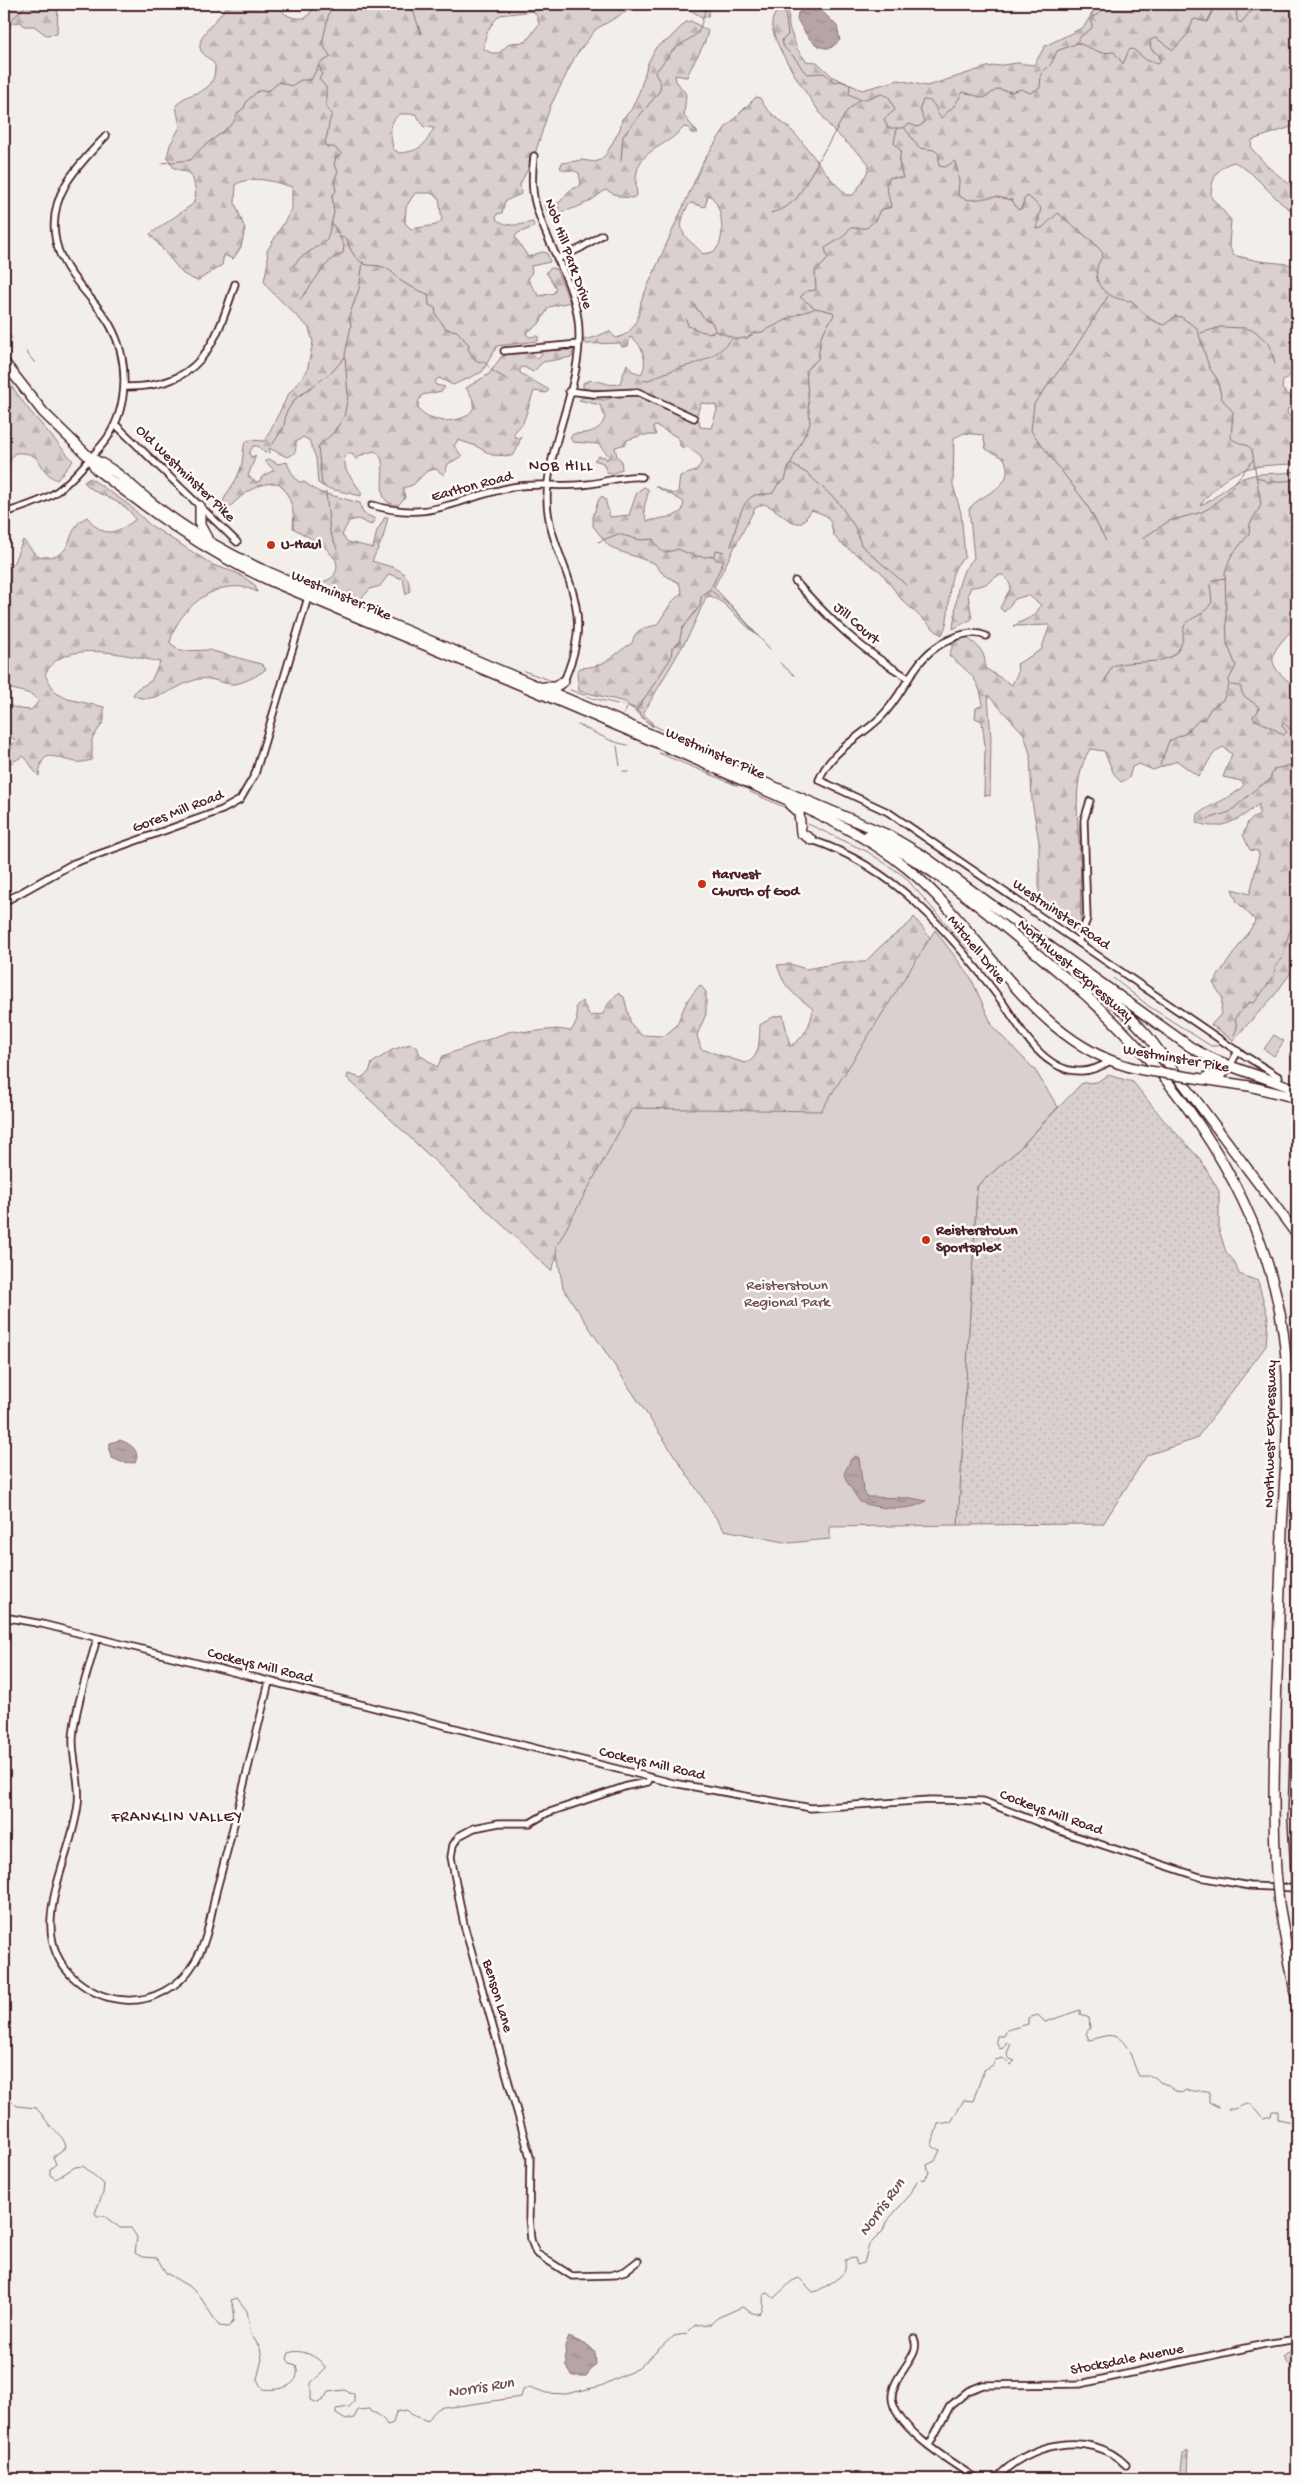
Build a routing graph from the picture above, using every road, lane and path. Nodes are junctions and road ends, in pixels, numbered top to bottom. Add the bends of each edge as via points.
1 (106, 136) dead end
2 (534, 156) dead end
3 (602, 235) dead end
4 (557, 259) junction
5 (235, 284) dead end
6 (579, 344) junction
7 (504, 351) dead end
8 (4, 362) edge
9 (124, 387) junction
10 (569, 391) junction
11 (694, 418) dead end
12 (115, 424) junction
13 (90, 458) junction
14 (642, 477) dead end
15 (548, 486) junction
16 (372, 505) dead end
17 (200, 506) junction
18 (4, 513) edge
19 (208, 540) junction
20 (238, 542) dead end
21 (796, 581) dead end
22 (309, 594) junction
23 (986, 636) dead end
24 (907, 677) junction
25 (564, 681) junction
26 (541, 687) junction
27 (574, 700) junction
28 (782, 798) junction
29 (1090, 801) dead end
30 (806, 809) junction
31 (812, 840) joint
32 (4, 902) edge
33 (993, 908) junction
34 (1078, 942) junction
35 (1238, 1051) junction
36 (1110, 1061) junction
37 (1230, 1066) junction
38 (1201, 1077) junction
39 (1278, 1080) junction
40 (1238, 1084) junction
41 (1250, 1086) junction
42 (1297, 1089) edge
43 (1297, 1098) edge
44 (1297, 1235) edge
45 (1297, 1395) edge
46 (1282, 1586) junction
47 (4, 1616) edge
48 (97, 1638) junction
49 (270, 1682) junction
50 (1297, 1697) edge
51 (650, 1778) junction
52 (1297, 1888) edge
53 (1297, 1893) edge
54 (1297, 2003) edge
55 (638, 2261) dead end
56 (914, 2338) dead end
57 (1297, 2339) edge
58 (929, 2445) junction
59 (1126, 2465) dead end
60 (977, 2479) edge
61 (996, 2479) edge

1 - 9 street via 65,183 56,210 55,236 66,268 115,334 123,363
2 - 4 street, Nob Hill Park Drive via 534,201
3 - 4 street
4 - 6 street, Nob Hill Park Drive via 576,309
5 - 9 street via 214,342 194,366 162,383
6 - 7 street
6 - 10 street, Nob Hill Park Drive
8 - 13 highway, Westminster Pike via 43,412
9 - 12 street
10 - 11 street via 594,394 638,392
10 - 15 street, Nob Hill Park Drive
12 - 13 street
12 - 17 street, Old Westminster Pike
13 - 18 street via 51,496
13 - 19 highway, Westminster Pike via 103,463 152,503
13 - 22 highway, Westminster Pike via 96,469 187,536 254,574
14 - 15 street, Earlton Road
15 - 16 street, Earlton Road via 513,487 442,509 420,512 395,511
15 - 25 street, Nob Hill Park Drive via 551,532 573,593 578,617 574,654
17 - 19 highway via 200,526
17 - 20 street, Old Westminster Pike
19 - 22 highway, Westminster Pike
21 - 24 street, Jill Court via 847,636
22 - 26 highway, Westminster Pike
22 - 28 highway, Westminster Pike
22 - 32 street, Gores Mill Road via 254,774 240,800 222,810 74,863
23 - 24 street via 967,634 947,640 928,652
24 - 34 street, Westminster Road via 888,710 832,756 819,780 888,812
25 - 26 highway via 556,687
25 - 27 highway via 565,691
26 - 27 highway, Westminster Pike
27 - 33 highway, Westminster Pike via 888,835 922,855
28 - 30 highway, Westminster Pike
28 - 31 highway via 799,813 800,831
29 - 34 street via 1084,820 1087,919
30 - 36 highway, Westminster Pike via 866,840 907,868 1058,1030
30 - 46 highway, Northwest Expressway via 884,843 918,862 1087,995 1154,1065 1228,1171 1264,1249 1285,1339 1288,1390
31 - 36 street, Mitchell Drive via 870,866 919,904 962,952 1042,1055 1060,1067 1076,1071 1091,1071
33 - 37 highway, Westminster Pike via 1189,1046
33 - 44 highway, Northwest Expressway via 1093,984 1130,1017
34 - 35 street, Westminster Road
35 - 37 street
35 - 39 street, Westminster Road
36 - 38 highway, Westminster Pike, bridge
37 - 38 highway via 1220,1075
37 - 39 highway, Westminster Pike
37 - 40 highway
38 - 40 highway, Westminster Pike
39 - 41 highway via 1272,1086
39 - 42 highway, Westminster Pike
40 - 41 highway, Westminster Pike
41 - 43 highway, Westminster Pike
45 - 46 highway
46 - 54 highway, Northwest Expressway, bridge via 1273,1783 1276,1871
47 - 48 street, Cockeys Mill Road
48 - 49 street, Cockeys Mill Road
48 - 49 street via 73,1739 79,1775 78,1806 50,1922 55,1949 69,1974 86,1988 112,1999 133,2000 157,1995 181,1980 196,1961
49 - 51 street, Cockeys Mill Road
50 - 53 highway, bridge via 1293,1819
51 - 52 street, Cockeys Mill Road via 811,1808 930,1800 983,1801 1066,1833 1200,1877 1250,1886
51 - 55 street, Benson Lane via 648,1782 547,1813 530,1822 474,1828 459,1836 451,1851 464,1925 530,2157 528,2195 533,2249 541,2258 572,2276 612,2275 625,2271
56 - 58 street via 916,2349 895,2384 893,2401 902,2420
57 - 58 street, Stocksdale Avenue via 1080,2384 983,2385 968,2391 950,2406
58 - 60 street
59 - 61 street via 1118,2457 1099,2448 1055,2445 1024,2456

